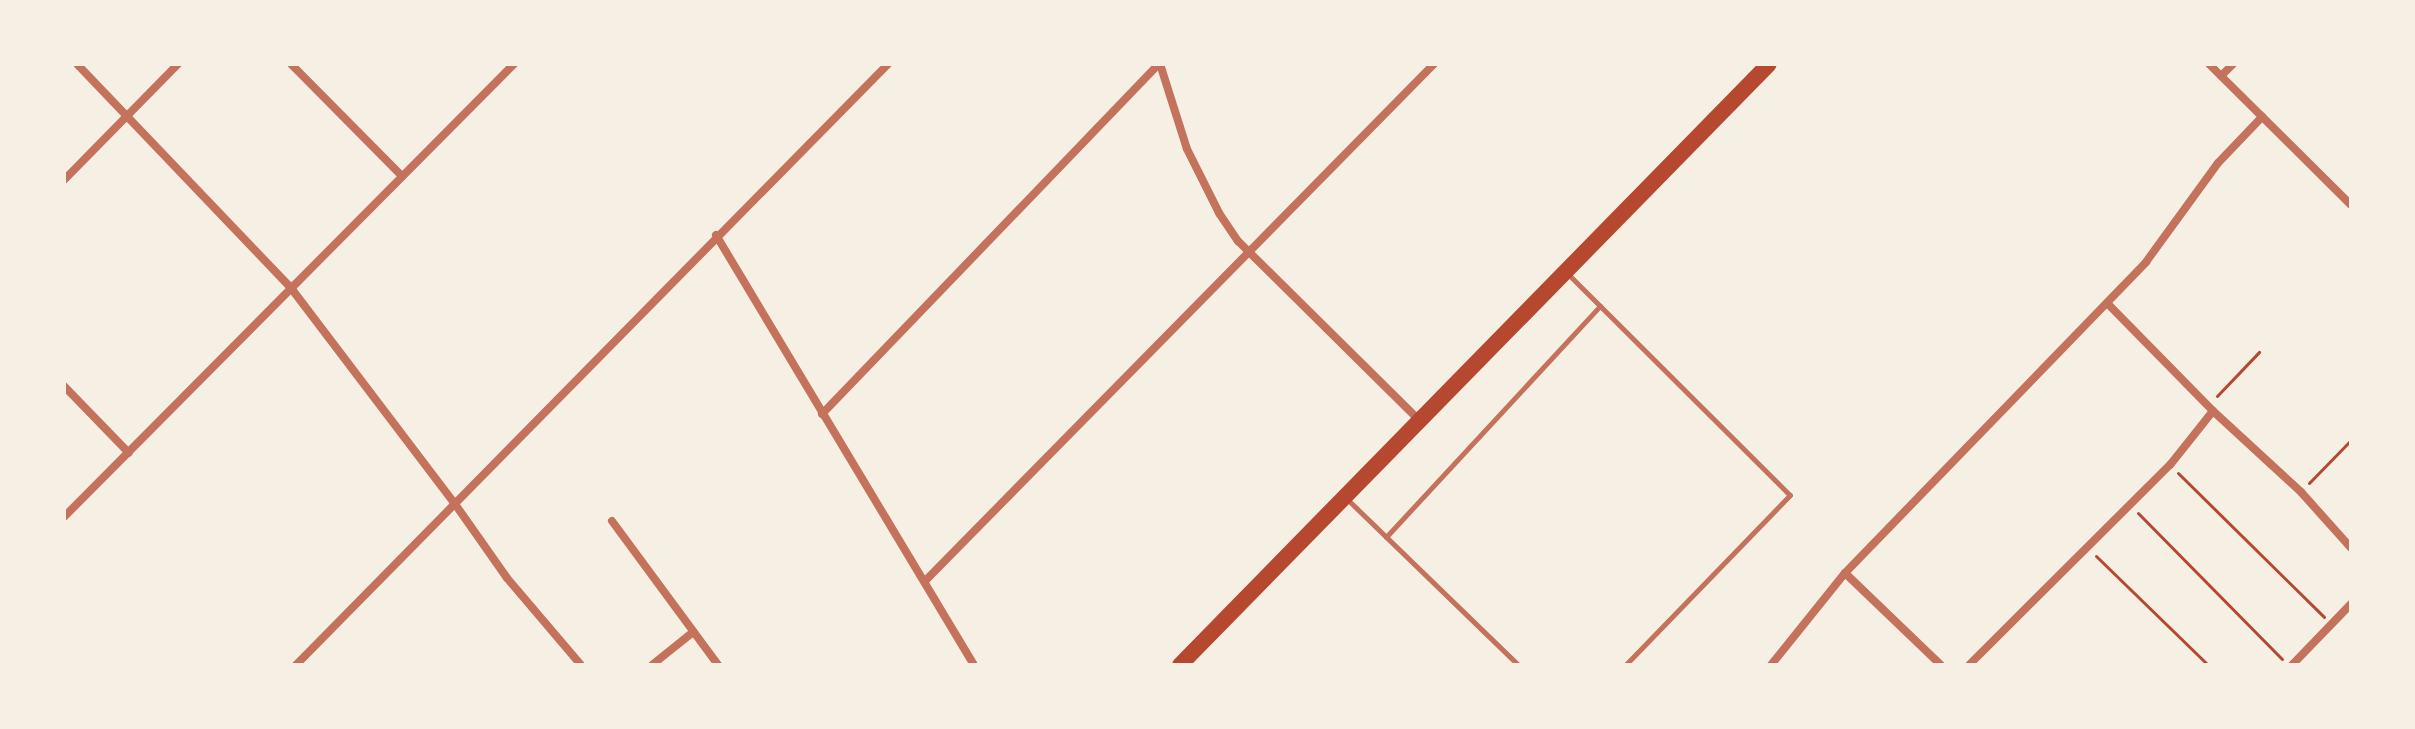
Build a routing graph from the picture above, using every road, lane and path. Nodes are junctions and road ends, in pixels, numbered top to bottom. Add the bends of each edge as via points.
1 (77, 64) edge
2 (178, 64) edge
3 (291, 64) edge
4 (514, 64) edge
5 (888, 64) edge
6 (1160, 64) edge
7 (1434, 64) edge
8 (1769, 64) edge
9 (2209, 64) edge
10 (2233, 64) edge
11 (2221, 76) junction
12 (127, 116) junction
13 (2262, 117) junction
14 (402, 176) junction
15 (64, 180) edge
16 (2351, 205) edge
17 (716, 235) junction
18 (1249, 251) junction
19 (1564, 271) junction
20 (291, 288) junction
21 (2107, 303) junction
22 (1600, 306) junction
23 (2259, 352) dead end
24 (64, 386) edge
25 (2213, 411) junction
26 (822, 414) junction
27 (1418, 419) junction
28 (2351, 440) edge
29 (129, 453) junction
30 (2170, 465) junction
31 (2301, 492) junction
32 (1344, 496) junction
33 (455, 504) junction
34 (2130, 505) junction
35 (64, 517) edge
36 (612, 521) dead end
37 (1386, 537) junction
38 (2087, 547) junction
39 (2351, 548) edge
40 (1845, 573) junction
41 (926, 580) junction
42 (2351, 604) edge
43 (2331, 623) junction
44 (693, 632) junction
45 (296, 665) edge
46 (581, 665) edge
47 (652, 665) edge
48 (718, 665) edge
49 (974, 665) edge
50 (1180, 665) edge
51 (1518, 665) edge
52 (1625, 665) edge
53 (1771, 665) edge
54 (1941, 665) edge
55 (1969, 665) edge
56 (2208, 665) edge
57 (2290, 665) edge

1 - 12 street
2 - 12 street
3 - 14 street
4 - 14 street
5 - 17 street
6 - 18 street via 1205,187
6 - 26 street
7 - 18 street
8 - 19 main road
9 - 11 street
10 - 11 street
11 - 13 street
12 - 15 street
12 - 20 street
13 - 16 street
13 - 21 street via 2218,163 2146,262
14 - 20 street
17 - 26 street
17 - 33 street
18 - 27 street
18 - 41 street
19 - 22 lane
19 - 27 main road
20 - 29 street
20 - 33 street
21 - 25 street
21 - 40 street
22 - 37 lane
22 - 52 lane via 1790,495
23 - 25 path via 2218,394
24 - 29 street
25 - 30 street
25 - 31 street
26 - 41 street
27 - 32 main road
28 - 31 path
29 - 35 street
30 - 34 street
30 - 43 path
31 - 39 street
32 - 37 lane
32 - 50 main road
33 - 45 street
33 - 46 street via 507,578
34 - 38 street
34 - 57 path
36 - 44 street
37 - 51 lane
38 - 55 street
38 - 56 path
40 - 53 street
40 - 54 street
41 - 49 street
42 - 43 street
43 - 57 street
44 - 47 street
44 - 48 street

